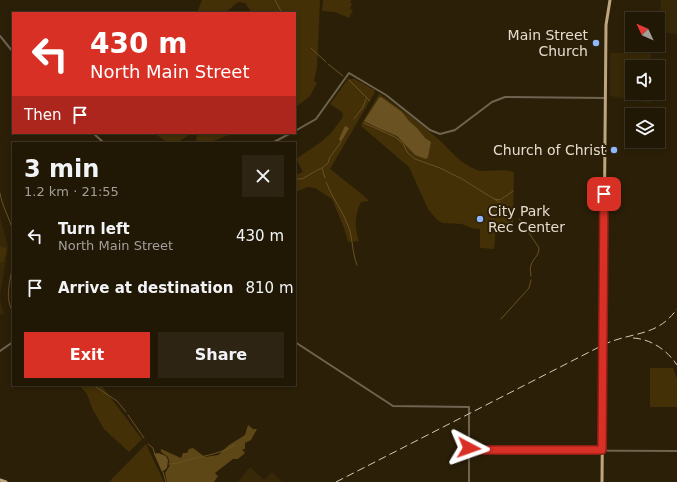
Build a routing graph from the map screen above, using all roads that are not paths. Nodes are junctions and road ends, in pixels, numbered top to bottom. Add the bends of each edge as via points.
1 (610, 0) edge
2 (0, 36) edge
3 (12, 51) edge
4 (605, 98) junction
5 (296, 130) edge
6 (94, 134) edge
7 (289, 134) edge
8 (103, 142) edge
9 (274, 142) edge
10 (12, 343) edge
11 (296, 343) edge
12 (0, 351) edge
13 (469, 450) junction
14 (602, 450) junction
15 (677, 451) edge
16 (0, 480) edge
17 (6, 482) edge
18 (470, 482) edge
19 (602, 482) edge

1 - 4 main road via 606,25
2 - 3 street
4 - 5 street via 505,97 492,102 453,131 442,134 434,132 386,95 349,73 316,119
4 - 14 main road
6 - 8 street
7 - 9 street
10 - 12 street
11 - 13 street via 397,407 470,407
13 - 14 street
13 - 18 street
14 - 15 street
14 - 19 main road
16 - 17 main road

